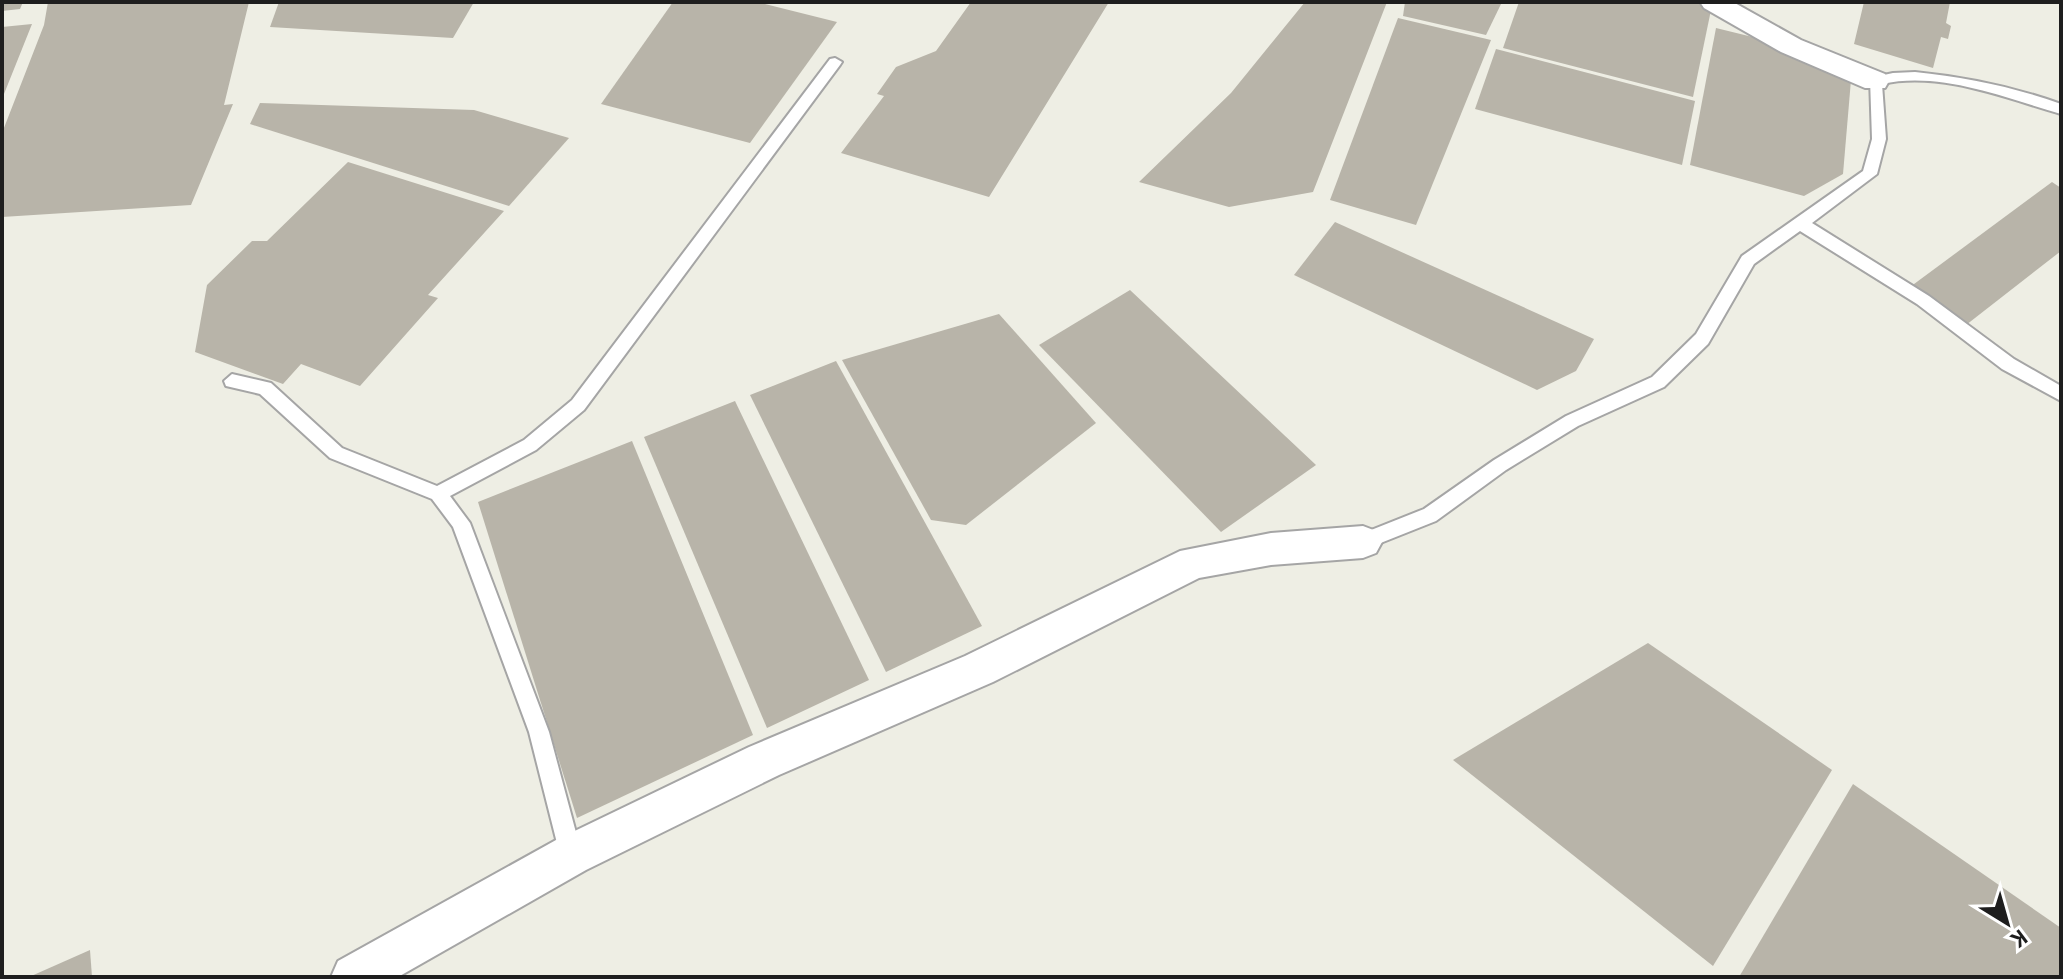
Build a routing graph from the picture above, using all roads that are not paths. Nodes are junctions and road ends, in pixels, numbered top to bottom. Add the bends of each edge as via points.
1 (1713, 2) edge
2 (835, 62) dead end
3 (1875, 81) junction
4 (2061, 109) edge
5 (1803, 225) junction
6 (232, 381) dead end
7 (2061, 394) edge
8 (438, 494) junction
9 (1363, 542) joint
10 (571, 855) junction
11 (354, 977) edge

1 - 3 street via 1791,46
2 - 8 lane via 578,405 530,445
3 - 4 lane via 1892,75 1961,83
3 - 5 lane via 1879,139 1870,174
5 - 7 lane
5 - 9 lane via 1748,260 1702,339 1658,382 1572,421 1430,515
6 - 8 lane via 265,388 336,453
8 - 10 lane via 461,523 539,732
9 - 10 street via 1271,549 1193,563 979,669 764,761
10 - 11 street

